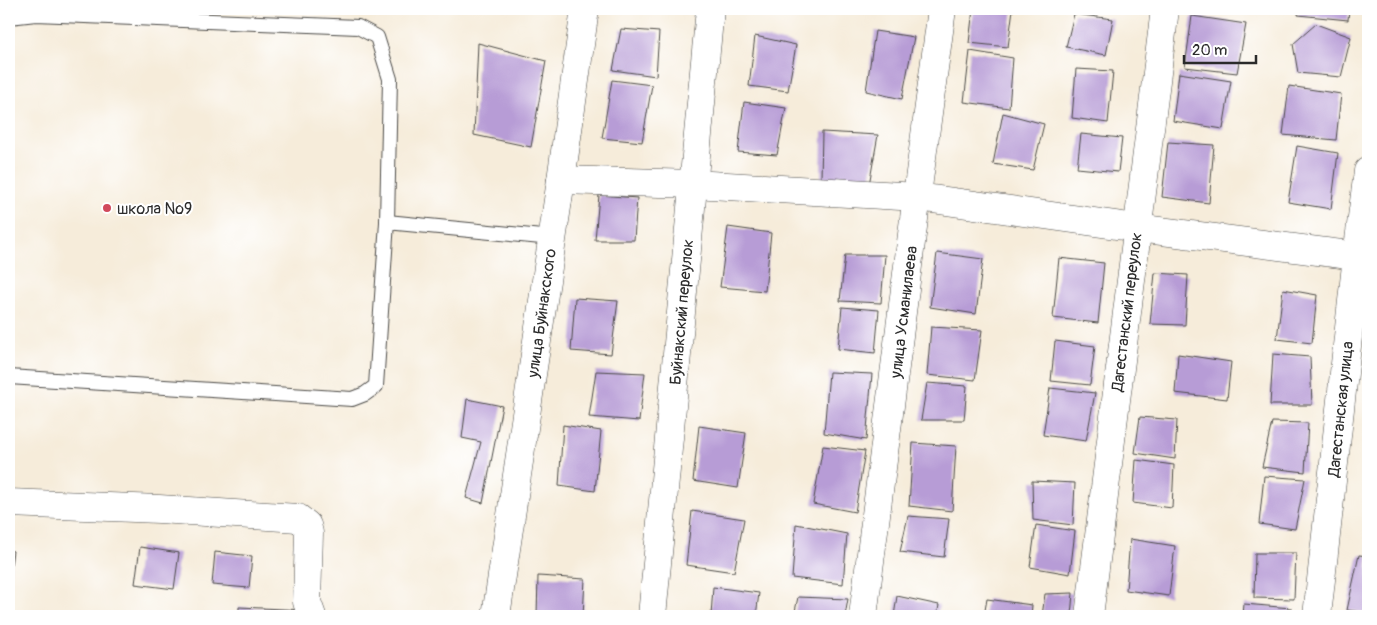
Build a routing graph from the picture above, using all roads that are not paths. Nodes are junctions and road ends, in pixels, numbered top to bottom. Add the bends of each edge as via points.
1 (584, 9) edge
2 (710, 9) edge
3 (942, 9) edge
4 (1165, 9) edge
5 (9, 17) edge
6 (1368, 171) edge
7 (561, 180) junction
8 (693, 184) junction
9 (918, 197) junction
10 (387, 222) junction
11 (1136, 228) junction
12 (552, 238) junction
13 (1357, 256) junction
14 (9, 377) edge
15 (9, 503) edge
16 (312, 616) edge
17 (496, 616) edge
18 (652, 616) edge
19 (863, 616) edge
20 (1089, 616) edge
21 (1317, 616) edge

1 - 7 street, улица Буйнакского
2 - 8 street, Буйнакский переулок
3 - 9 street, улица Усманилаева
4 - 11 street, Дагестанский переулок
5 - 10 lane via 36,14 358,27 377,37 390,80
6 - 13 street, Дагестанская улица
7 - 8 street
7 - 12 street, улица Буйнакского
8 - 9 street
8 - 18 street, Буйнакский переулок
9 - 11 street
9 - 19 street, улица Усманилаева
10 - 12 lane
10 - 14 lane via 376,386 365,394 352,399
11 - 13 street
11 - 20 street, Дагестанский переулок
12 - 17 street, улица Буйнакского
13 - 21 street, Дагестанская улица
15 - 16 street via 298,518 307,525 309,533 307,602

